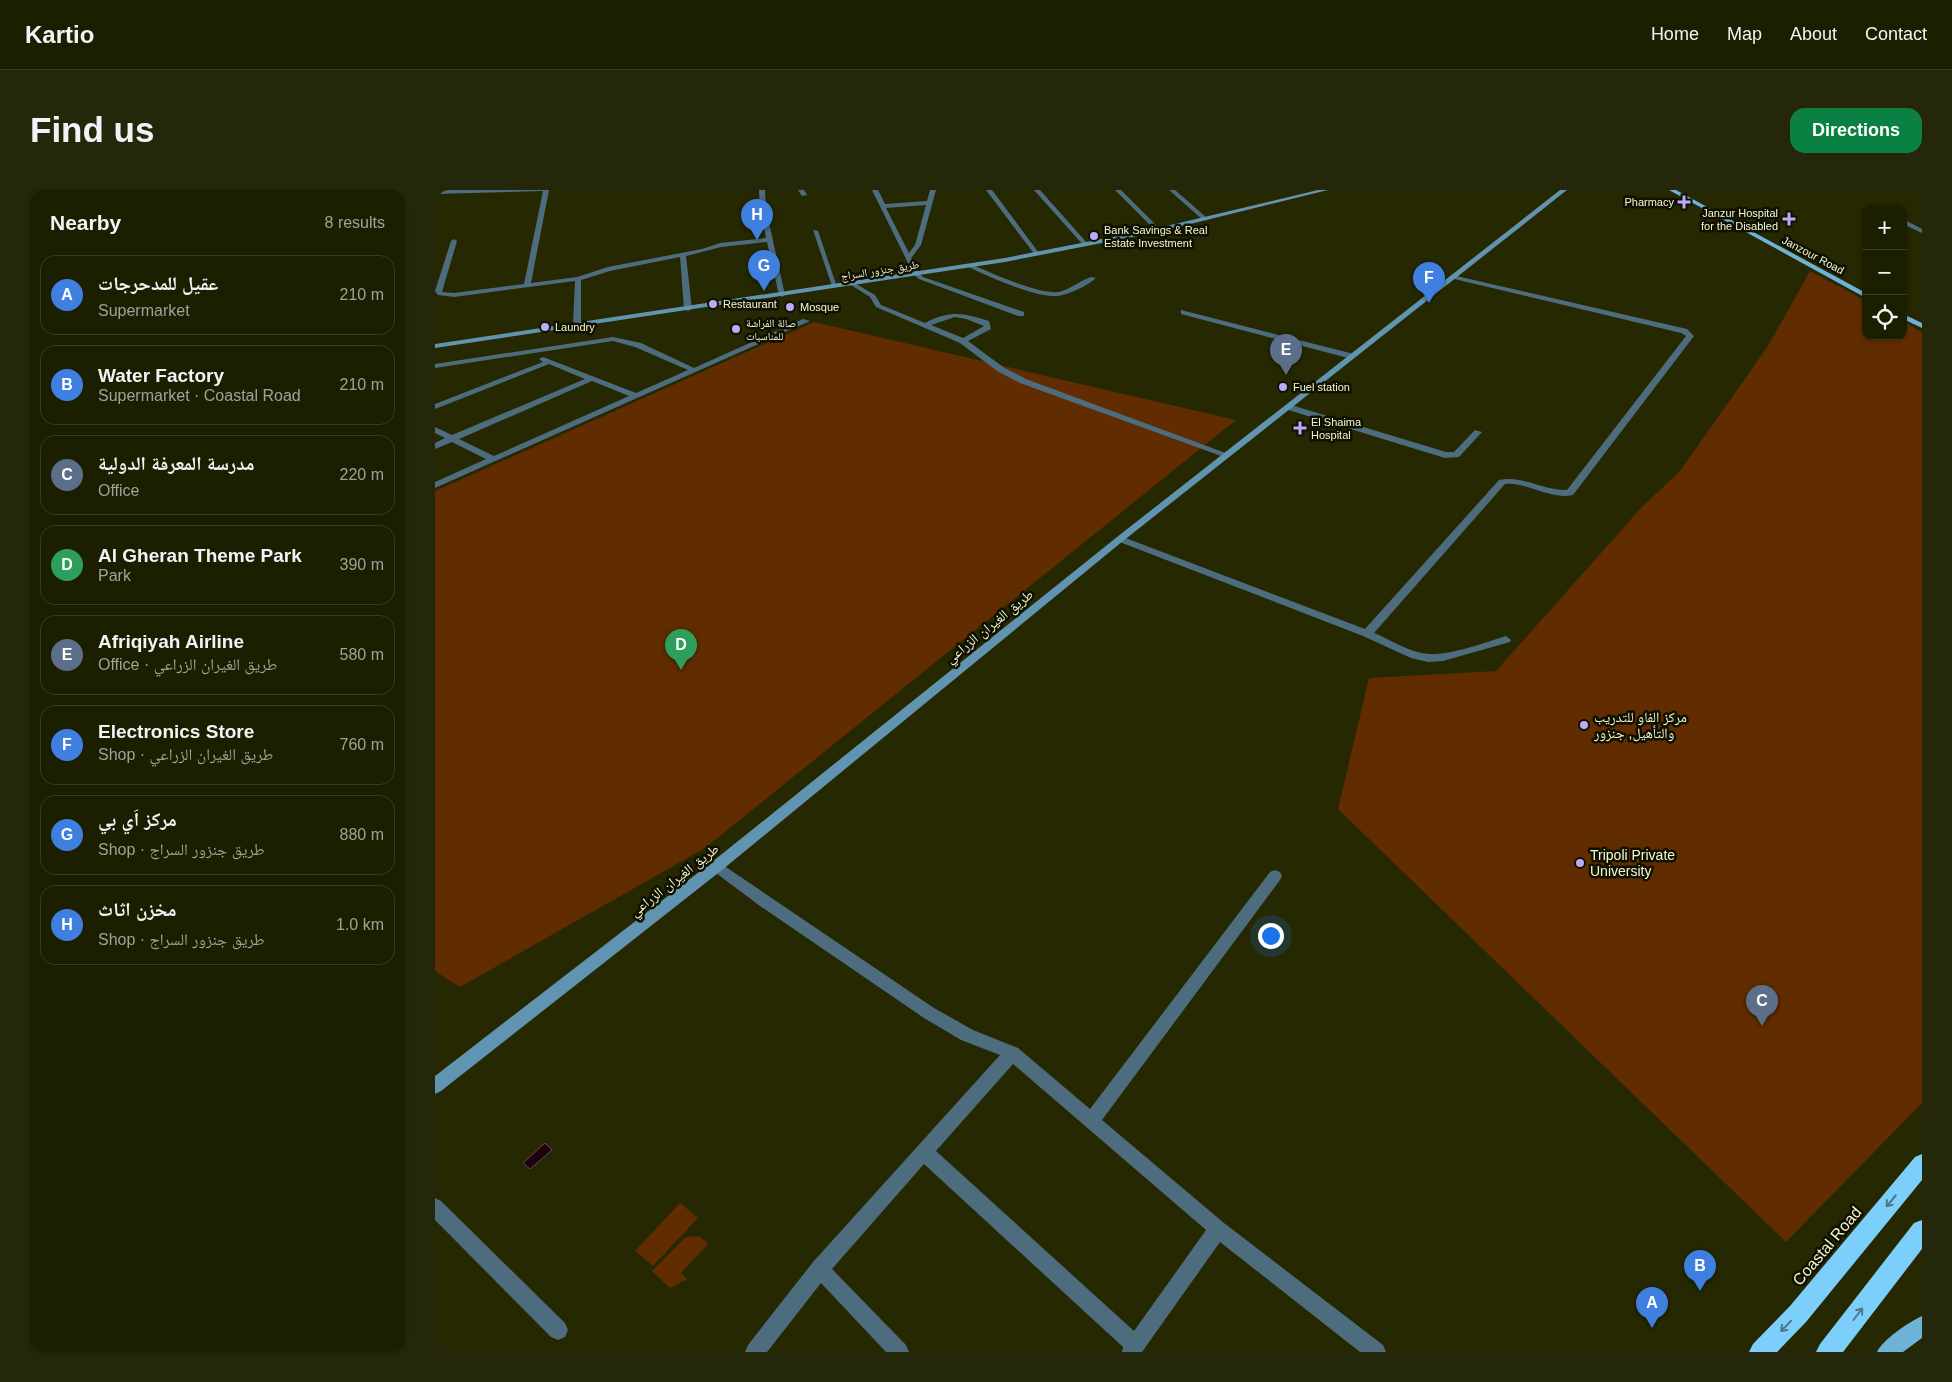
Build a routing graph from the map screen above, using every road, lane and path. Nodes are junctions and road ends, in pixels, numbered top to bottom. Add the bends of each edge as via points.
1 (541, 190) edge
2 (546, 190) edge
3 (762, 190) edge
4 (875, 190) edge
5 (933, 190) edge
6 (989, 190) edge
7 (1037, 190) edge
8 (1118, 190) edge
9 (1172, 190) edge
10 (1325, 190) edge
11 (1564, 190) edge
12 (1672, 190) edge
13 (1680, 190) edge
14 (435, 192) edge
15 (929, 203) junction
16 (883, 206) junction
17 (1205, 219) junction
18 (1907, 223) edge
19 (1158, 230) junction
20 (815, 231) dead end
21 (1922, 231) edge
22 (769, 240) junction
23 (454, 241) dead end
24 (1086, 245) junction
25 (683, 254) junction
26 (1037, 254) junction
27 (909, 257) junction
28 (971, 266) junction
29 (916, 274) junction
30 (1452, 277) junction
31 (1093, 278) dead end
32 (579, 279) junction
33 (853, 284) junction
34 (527, 286) junction
35 (835, 286) junction
36 (1862, 289) edge
37 (782, 295) junction
38 (1864, 295) edge
39 (688, 309) junction
40 (1184, 312) dead end
41 (1907, 313) edge
42 (1021, 314) dead end
43 (1907, 318) edge
44 (806, 321) dead end
45 (1922, 321) edge
46 (577, 325) junction
47 (924, 326) junction
48 (1922, 326) edge
49 (963, 341) junction
50 (435, 346) edge
51 (522, 352) junction
52 (1351, 356) junction
53 (551, 361) junction
54 (435, 366) edge
55 (693, 370) junction
56 (591, 379) junction
57 (635, 396) junction
58 (435, 407) edge
59 (1288, 407) junction
60 (435, 430) edge
61 (1478, 432) dead end
62 (451, 439) junction
63 (435, 446) edge
64 (1227, 455) junction
65 (493, 459) junction
66 (435, 486) edge
67 (1120, 539) junction
68 (1367, 634) junction
69 (1506, 640) dead end
70 (717, 866) junction
71 (1275, 876) dead end
72 (1012, 1054) junction
73 (435, 1086) edge
74 (1092, 1120) junction
75 (925, 1153) junction
76 (1922, 1164) edge
77 (435, 1207) edge
78 (1218, 1229) junction
79 (1922, 1231) edge
80 (820, 1269) junction
81 (1922, 1326) edge
82 (558, 1330) dead end
83 (1133, 1349) edge
84 (755, 1352) edge
85 (899, 1352) edge
86 (1376, 1352) edge
87 (1761, 1352) edge
88 (1827, 1352) edge
89 (1887, 1352) edge

1 - 14 street
2 - 34 street
3 - 22 street
4 - 16 street
5 - 15 street
6 - 26 street
7 - 24 street
8 - 19 street
9 - 17 street
10 - 17 street, طريق جنزور السراج
11 - 30 street, طريق الغيران الزراعي
12 - 38 main road, Janzour Road
13 - 36 main road, Janzour Road
15 - 16 street
15 - 27 street via 918,245
16 - 27 street
17 - 19 street, طريق جنزور السراج
18 - 21 street
19 - 24 street, طريق جنزور السراج
20 - 35 street
22 - 25 street via 720,245
22 - 37 street
23 - 34 street via 440,294
24 - 26 street, طريق جنزور السراج
25 - 32 street via 608,269
25 - 39 street
26 - 28 street, طريق جنزور السراج
27 - 29 street
28 - 29 street, طريق جنزور السراج
28 - 31 street via 1051,294 1064,292
29 - 33 street, طريق جنزور السراج
29 - 42 street
30 - 52 street, طريق الغيران الزراعي
30 - 68 street via 1684,331 1690,336 1570,493 1510,480 1501,482
32 - 34 street
32 - 46 street
33 - 35 street, طريق جنزور السراج
33 - 47 street via 873,296 878,306
35 - 37 street, طريق جنزور السراج
37 - 39 street, طريق جنزور السراج
39 - 46 street, طريق جنزور السراج
40 - 52 street
41 - 45 main road
43 - 48 main road
44 - 55 street
46 - 50 street, طريق جنزور السراج
47 - 49 street
47 - 49 street via 955,314 986,323 988,327
49 - 64 street via 1000,369 1023,381
51 - 53 street
51 - 54 street
51 - 55 street via 613,339 638,345
52 - 59 street, طريق الغيران الزراعي
53 - 56 street
53 - 58 street
55 - 57 street
56 - 57 street
56 - 62 street
57 - 65 street
59 - 61 street via 1445,455 1456,455
59 - 64 street, طريق الغيران الزراعي
60 - 62 street
62 - 63 street
62 - 65 street
64 - 67 street, طريق الغيران الزراعي
65 - 66 street
67 - 68 street
67 - 70 street, طريق الغيران الزراعي
68 - 69 street via 1411,654 1428,658
70 - 72 street via 929,1013 967,1035
70 - 73 street, طريق الغيران الزراعي
71 - 74 street
72 - 74 street
72 - 75 street
74 - 78 street
75 - 80 street
75 - 83 street
76 -> 87 highway, Coastal Road via 1798,1314
77 - 82 street
78 - 83 street
78 - 86 street
88 -> 79 highway
80 - 84 street
80 - 85 street
81 - 89 main road

